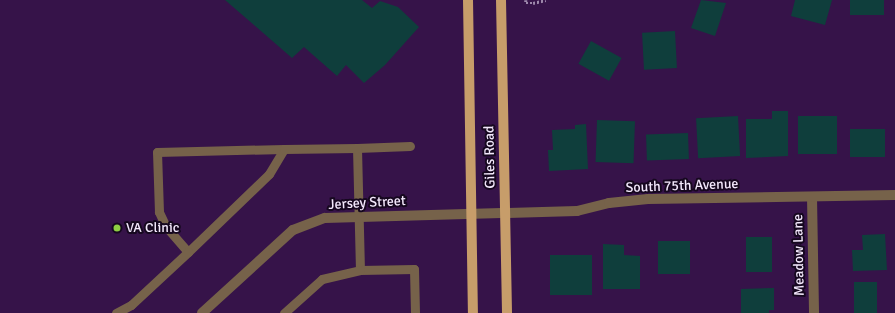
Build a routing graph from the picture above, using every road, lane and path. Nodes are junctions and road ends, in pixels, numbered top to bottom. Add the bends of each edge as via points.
1 (468, 0) edge
2 (501, 0) edge
3 (526, 0) edge
4 (546, 0) edge
5 (410, 146) dead end
6 (356, 148) junction
7 (284, 149) junction
8 (895, 195) edge
9 (812, 197) junction
10 (504, 212) junction
11 (471, 213) junction
12 (360, 216) junction
13 (188, 252) junction
14 (360, 270) junction
15 (116, 313) edge
16 (202, 313) edge
17 (284, 313) edge
18 (415, 313) edge
19 (473, 313) edge
20 (507, 313) edge
21 (814, 313) edge

1 - 11 main road, Giles Road
2 - 10 main road, Giles Road
3 - 4 path via 526,3 533,3
5 - 6 lane
6 - 7 lane
6 - 12 lane
7 - 13 lane via 269,174
7 - 13 lane via 157,152 159,212 166,228
8 - 9 street, South 75th Avenue
9 - 10 street, South 75th Avenue via 648,199 609,203 577,211
9 - 21 street, Meadow Lane
10 - 11 street, South 75th Avenue
10 - 20 main road, Giles Road
11 - 12 street, Jersey Street
11 - 19 main road, Giles Road
12 - 14 lane
12 - 16 street, Jersey Street via 326,218 293,230
13 - 15 lane via 131,305
14 - 17 lane via 322,279
14 - 18 lane via 414,269

